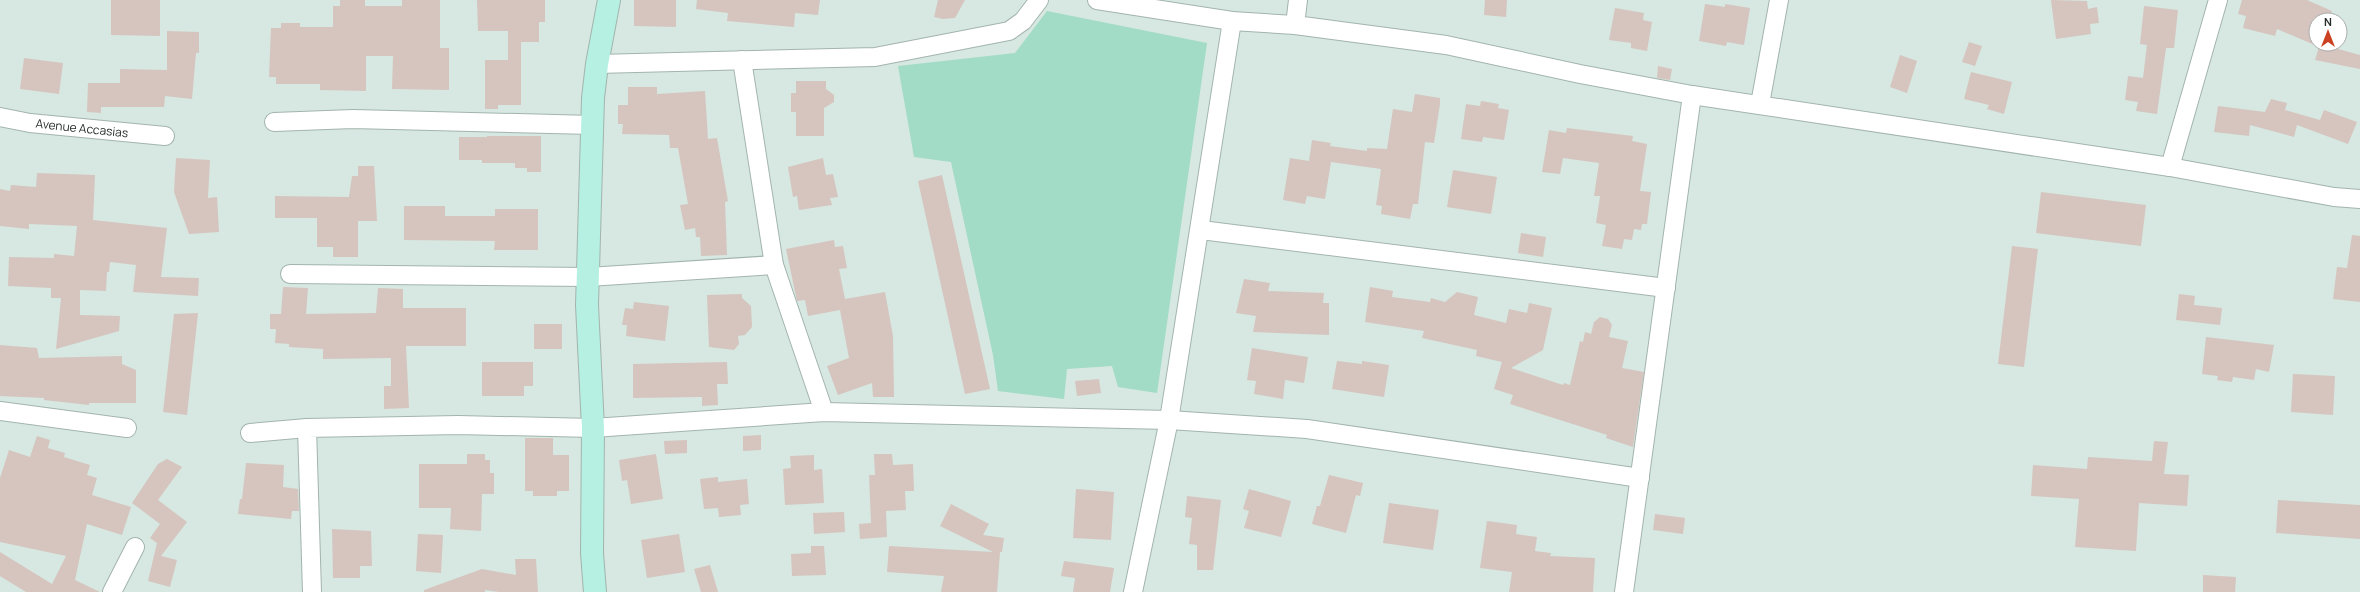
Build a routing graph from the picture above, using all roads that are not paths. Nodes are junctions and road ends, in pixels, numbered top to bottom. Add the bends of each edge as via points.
1 (609, 0) edge
2 (1038, 0) edge
3 (1097, 0) edge
4 (1298, 0) edge
5 (1779, 0) edge
6 (2218, 0) edge
7 (1232, 21) junction
8 (1295, 25) junction
9 (742, 60) junction
10 (597, 64) junction
11 (1692, 95) junction
12 (1760, 104) junction
13 (0, 117) edge
14 (274, 122) dead end
15 (593, 125) junction
16 (165, 136) dead end
17 (2170, 167) junction
18 (2360, 200) edge
19 (1201, 230) junction
20 (774, 265) junction
21 (290, 274) dead end
22 (588, 277) junction
23 (1666, 288) junction
24 (0, 411) edge
25 (824, 412) junction
26 (1169, 420) junction
27 (127, 428) dead end
28 (307, 428) junction
29 (593, 428) junction
30 (250, 433) dead end
31 (1640, 478) junction
32 (135, 547) dead end
33 (112, 592) edge
34 (312, 592) edge
35 (595, 592) edge
36 (1133, 592) edge
37 (1624, 592) edge

1 - 10 street
2 - 9 street via 1023,21 1009,31 875,57
3 - 7 street
4 - 8 street
5 - 12 street
6 - 17 street
7 - 8 street
7 - 19 street
8 - 11 street via 1446,45
9 - 10 street
9 - 20 street
10 - 15 street
11 - 12 street
11 - 23 street
12 - 17 street via 1876,124
13 - 16 street, Avenue Accasias via 30,123
14 - 15 street via 353,119
15 - 22 street
17 - 18 street
19 - 23 street
19 - 26 street
20 - 22 street
20 - 25 street
21 - 22 street
22 - 29 street
23 - 31 street
24 - 27 street
25 - 26 street
25 - 29 street
26 - 31 street via 1307,429
26 - 36 street
28 - 29 street via 458,425
28 - 30 street
28 - 34 street
29 - 35 street via 592,553
31 - 37 street
32 - 33 street

